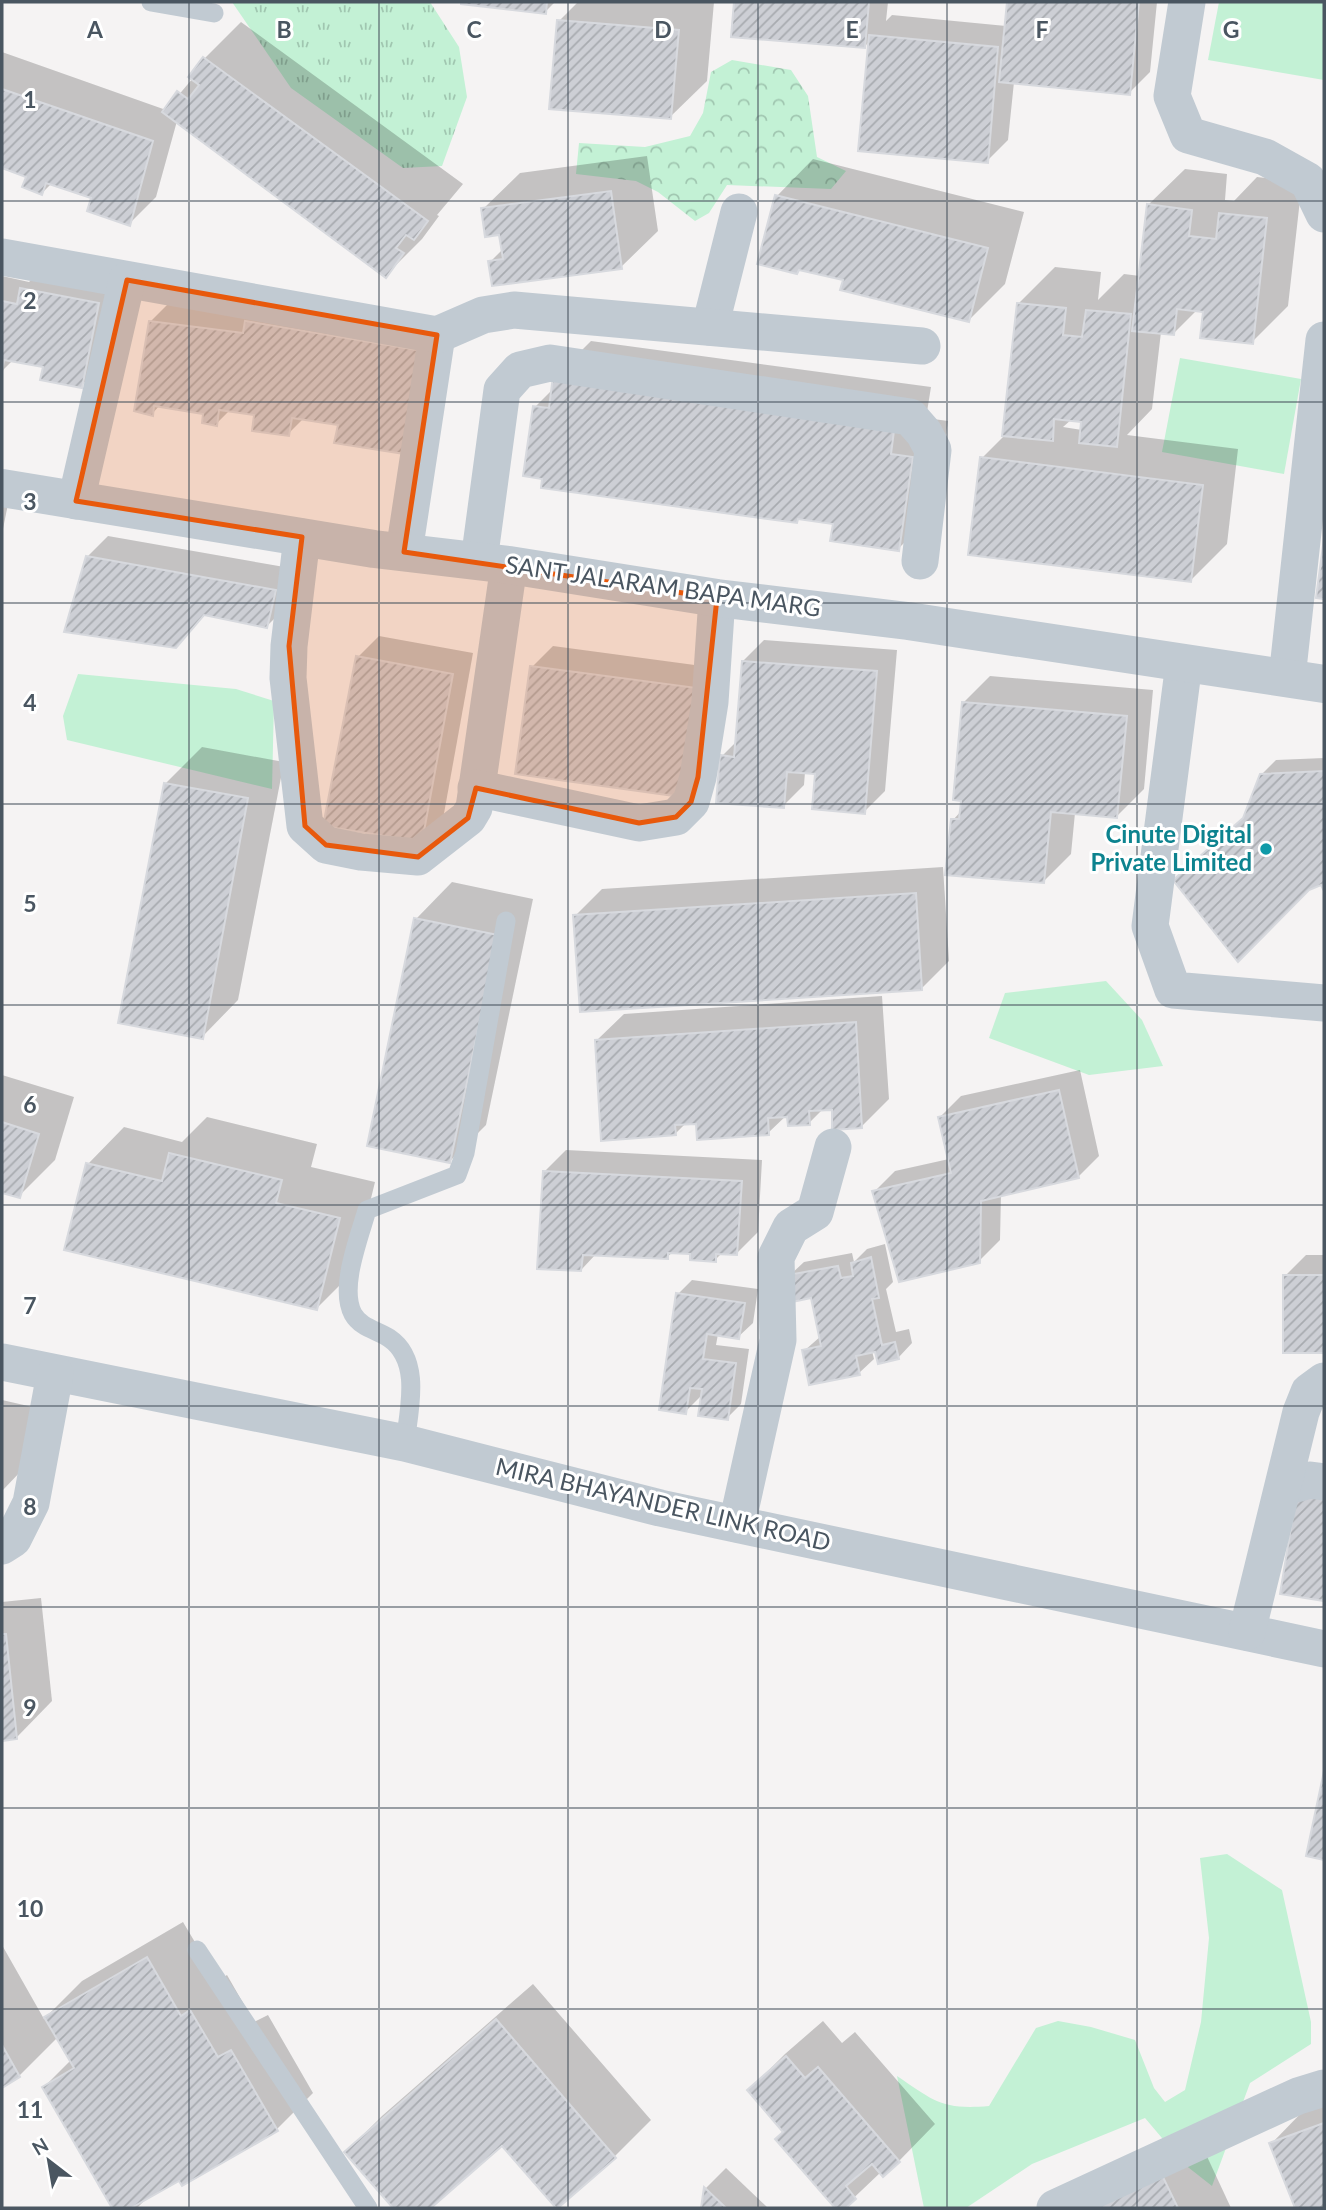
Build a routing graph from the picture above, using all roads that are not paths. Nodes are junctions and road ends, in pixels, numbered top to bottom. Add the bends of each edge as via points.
1 (151, 2) edge
2 (1187, 2) edge
3 (214, 13) dead end
4 (739, 212) dead end
5 (1324, 214) edge
6 (2, 257) edge
7 (127, 280) junction
8 (710, 327) junction
9 (437, 335) junction
10 (1324, 340) edge
11 (922, 346) dead end
12 (1321, 400) edge
13 (2, 488) edge
14 (76, 500) junction
15 (302, 537) junction
16 (404, 552) junction
17 (920, 561) dead end
18 (494, 563) junction
19 (717, 598) junction
20 (1184, 663) junction
21 (1287, 678) junction
22 (1324, 684) edge
23 (476, 788) junction
24 (506, 921) dead end
25 (1324, 1003) edge
26 (833, 1147) dead end
27 (2, 1362) edge
28 (55, 1374) junction
29 (1324, 1381) edge
30 (1309, 1437) edge
31 (405, 1443) junction
32 (737, 1524) junction
33 (2, 1546) edge
34 (1247, 1632) junction
35 (1324, 1649) edge
36 (197, 1950) dead end
37 (1324, 2088) edge
38 (368, 2208) edge
39 (1055, 2208) edge

1 - 3 lane
2 - 5 street via 1172,96 1188,135 1265,158 1308,181
4 - 8 street
6 - 7 street
7 - 9 street
7 - 14 street
8 - 9 street via 514,310 483,315
8 - 11 street
9 - 16 street
10 - 12 street
12 - 21 street
13 - 14 street, SANT JALARAM BAPA MARG
14 - 15 street, SANT JALARAM BAPA MARG
15 - 16 street, SANT JALARAM BAPA MARG
15 - 23 street via 288,678 305,826 326,845 418,857 468,818
16 - 18 street, SANT JALARAM BAPA MARG
17 - 18 street via 933,450 910,417 550,363 520,370 502,390
18 - 19 street, SANT JALARAM BAPA MARG
18 - 23 street
19 - 20 street, SANT JALARAM BAPA MARG via 908,621
19 - 23 street via 710,702 698,777 691,802 676,817 639,823
20 - 21 street, SANT JALARAM BAPA MARG
20 - 25 street via 1150,926 1173,990
21 - 22 street, SANT JALARAM BAPA MARG
24 - 31 lane via 465,1153 457,1175 367,1210 348,1276 352,1313 361,1324 390,1338 405,1356 412,1390
26 - 32 street via 815,1212 791,1227 776,1257 778,1340
27 - 28 street, MIRA BHAYANDER LINK ROAD
28 - 31 street, MIRA BHAYANDER LINK ROAD
28 - 33 street via 31,1503 13,1539
29 - 30 street via 1308,1392
30 - 34 street
31 - 32 street, MIRA BHAYANDER LINK ROAD
32 - 34 street, MIRA BHAYANDER LINK ROAD
34 - 35 street, MIRA BHAYANDER LINK ROAD
36 - 38 lane
37 - 39 street

